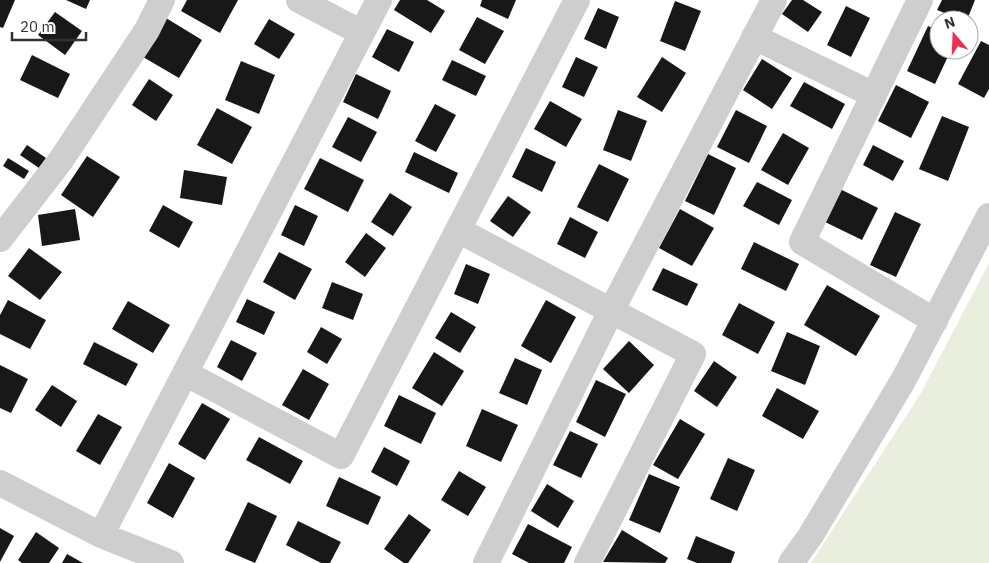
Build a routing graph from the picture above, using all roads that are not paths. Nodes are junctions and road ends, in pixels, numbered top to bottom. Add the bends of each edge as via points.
1 (162, 0) edge
2 (299, 0) edge
3 (379, 0) edge
4 (577, 0) edge
5 (774, 0) edge
6 (920, 0) edge
7 (362, 33) junction
8 (754, 37) junction
9 (874, 95) junction
10 (989, 216) edge
11 (458, 230) junction
12 (0, 239) edge
13 (611, 311) junction
14 (934, 321) junction
15 (185, 373) junction
16 (0, 483) edge
17 (101, 535) junction
18 (168, 562) edge
19 (486, 563) edge
20 (587, 563) edge
21 (791, 563) edge

1 - 12 street via 147,30 61,160
2 - 7 street
3 - 7 street
4 - 11 street
5 - 8 street
6 - 9 street
7 - 15 street
8 - 9 street
8 - 13 street
9 - 14 street via 802,242
10 - 14 street
11 - 13 street
11 - 15 street via 341,456
13 - 19 street
13 - 20 street via 693,354
14 - 21 street via 894,395
15 - 17 street
16 - 17 street
17 - 18 street

